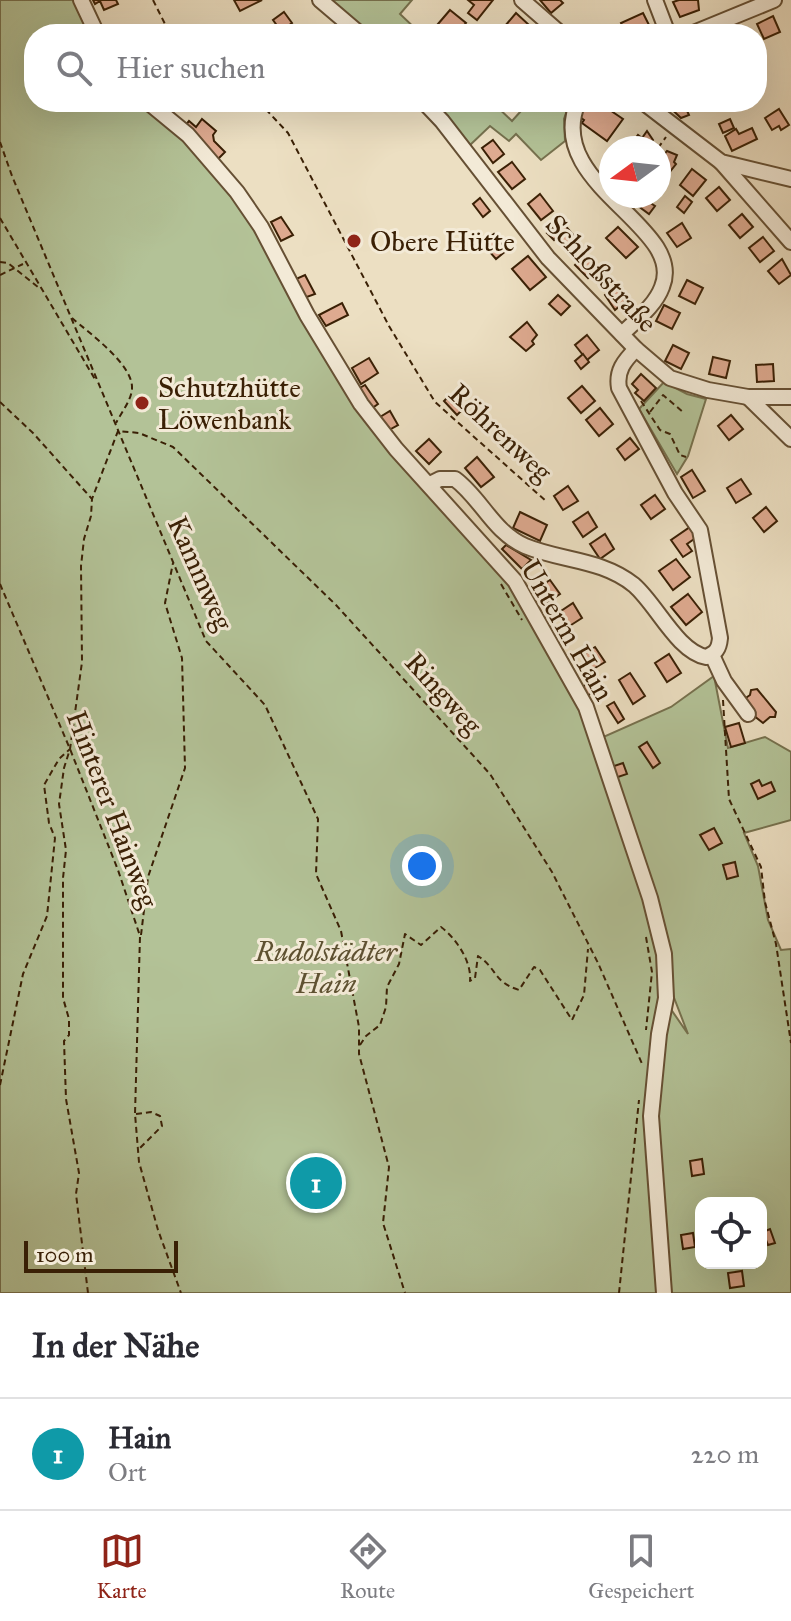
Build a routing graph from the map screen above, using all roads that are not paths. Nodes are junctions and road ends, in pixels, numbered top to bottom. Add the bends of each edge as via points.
1 (81, 0) edge
2 (320, 0) edge
3 (522, 0) edge
4 (655, 0) edge
5 (774, 0) edge
6 (92, 24) edge
7 (348, 24) edge
8 (550, 24) edge
9 (664, 24) edge
10 (715, 24) edge
11 (160, 112) edge
12 (433, 112) edge
13 (574, 112) edge
14 (656, 112) edge
15 (721, 162) junction
16 (791, 179) edge
17 (791, 242) edge
18 (622, 334) junction
19 (636, 349) junction
20 (748, 397) junction
21 (786, 398) edge
22 (775, 423) junction
23 (791, 439) edge
24 (430, 484) junction
25 (712, 655) junction
26 (748, 714) dead end
27 (664, 1293) edge

1 - 6 street
2 - 7 street
3 - 8 street
4 - 9 street
5 - 10 street
11 - 24 street, Unterm Hain via 232,184 361,404
12 - 18 street, Schloßstraße via 548,258
13 - 18 street via 572,140 584,165 647,235 664,262 658,296
14 - 15 street
15 - 16 street
15 - 17 street
18 - 19 street, Schloßstraße
19 - 20 street, Schloßstraße via 670,378
19 - 25 street via 621,365 619,388 700,530 720,638
20 - 21 street, Schloßstraße
20 - 22 street
21 - 22 street
22 - 23 street
24 - 25 street via 455,479 490,520 525,546 622,576 689,650
24 - 27 street, Unterm Hain via 515,581 586,707 650,898 664,954 666,998 651,1116
25 - 26 street

